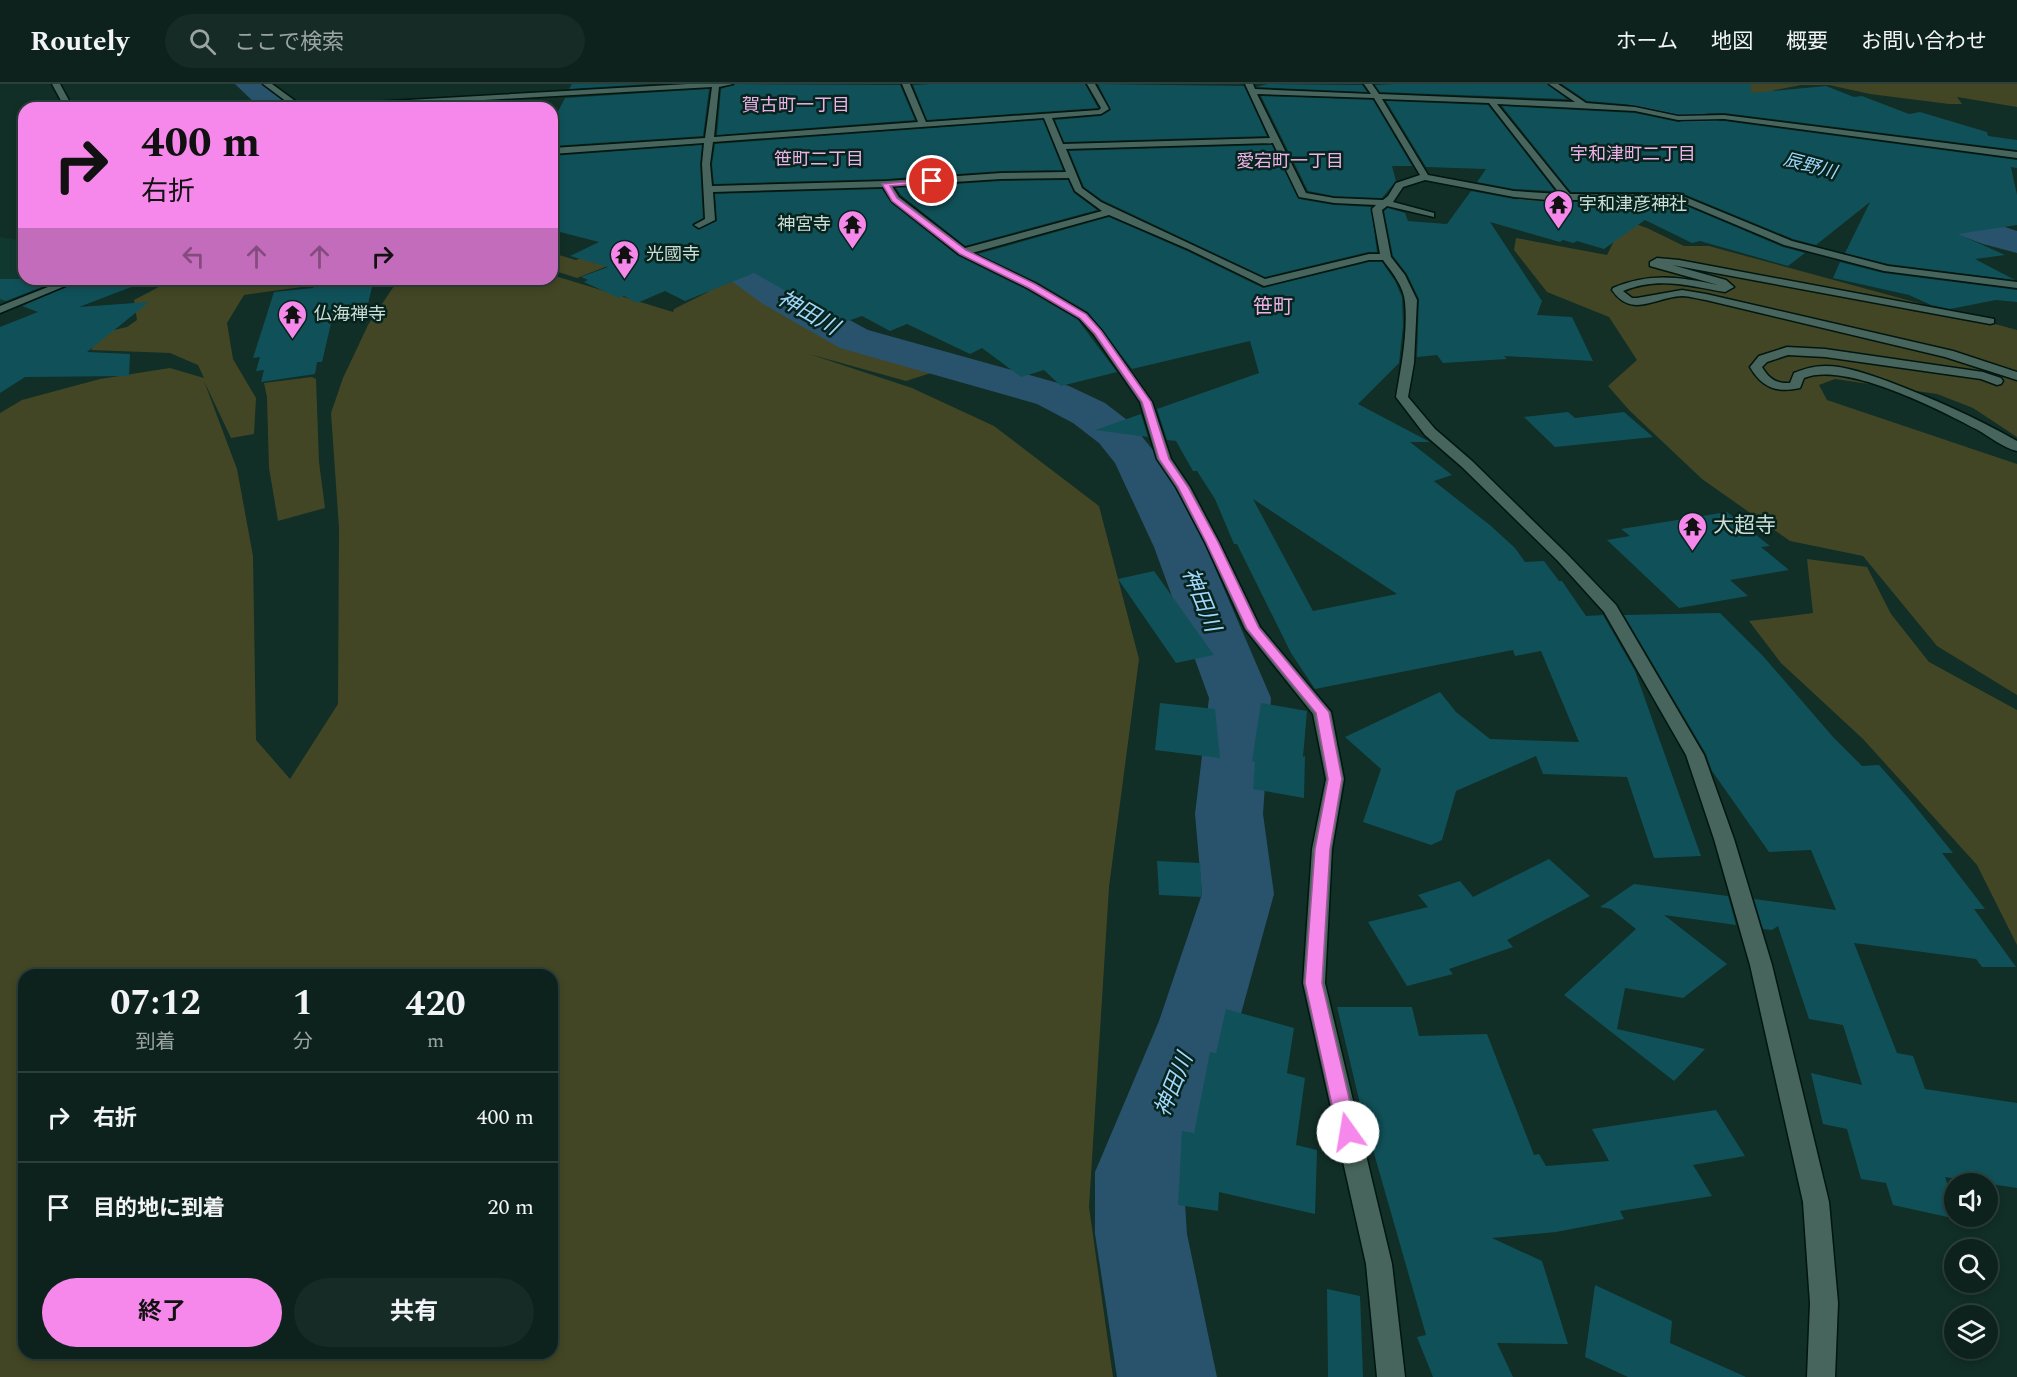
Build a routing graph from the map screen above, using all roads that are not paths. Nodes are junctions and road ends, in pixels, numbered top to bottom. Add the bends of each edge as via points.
1 (56, 84) edge
2 (267, 84) edge
3 (716, 84) edge
4 (729, 84) edge
5 (906, 84) edge
6 (1091, 84) edge
7 (1553, 84) edge
8 (1250, 87) edge
9 (1372, 90) edge
10 (1491, 101) junction
11 (66, 102) edge
12 (292, 102) edge
13 (428, 102) edge
14 (1584, 105) junction
15 (1048, 118) junction
16 (924, 126) junction
17 (708, 140) junction
18 (1275, 140) junction
19 (1062, 147) junction
20 (558, 151) edge
21 (2017, 155) edge
22 (1073, 175) junction
23 (1425, 177) junction
24 (886, 184) junction
25 (708, 189) junction
26 (1568, 198) junction
27 (1385, 202) junction
28 (1111, 211) junction
29 (1431, 215) dead end
30 (699, 225) dead end
31 (963, 252) junction
32 (1386, 257) junction
33 (61, 285) edge
34 (2017, 285) edge
35 (0, 310) edge
36 (1990, 321) dead end
37 (2017, 376) edge
38 (2017, 387) edge
39 (2017, 447) edge
40 (1391, 1377) edge
41 (1821, 1377) edge

1 - 11 street
2 - 12 street
3 - 4 street
3 - 13 street
3 - 17 street
5 - 16 street
6 - 15 street via 1105,109
7 - 14 street
8 - 9 street
8 - 18 street
9 - 10 street
9 - 23 street
10 - 14 street
10 - 26 street
14 - 21 street via 1686,118 1710,116
15 - 16 street
15 - 19 street
16 - 17 street
17 - 20 street
17 - 25 street
18 - 19 street
18 - 27 street via 1302,195
19 - 22 street
22 - 24 street
22 - 28 street via 1084,195
23 - 26 street via 1514,194
23 - 27 street via 1399,185
24 - 25 street
24 - 31 street via 895,199
25 - 30 street via 710,220
26 - 34 street via 1678,197 1788,243 1888,269
27 - 29 street
27 - 32 street via 1377,209
28 - 31 street
28 - 32 street via 1264,283 1369,257
31 - 40 street via 1083,316 1110,347 1146,402 1164,459 1212,542 1253,629 1322,712 1335,779 1322,849 1314,983 1379,1264
32 - 41 street via 1400,275 1411,300 1402,397 1430,432 1562,557 1610,609 1695,755 1761,965 1816,1202 1824,1303
33 - 35 street
36 - 37 street via 1679,262 1654,264 1729,287 1655,277 1631,282 1617,290 1624,298 1649,302 1682,293 1706,297 1949,354
38 - 39 street via 1983,376 1825,353 1787,351 1763,359 1756,367 1772,386 1786,388 1796,385 1798,376 1814,370 1835,370 1867,378 1931,400

